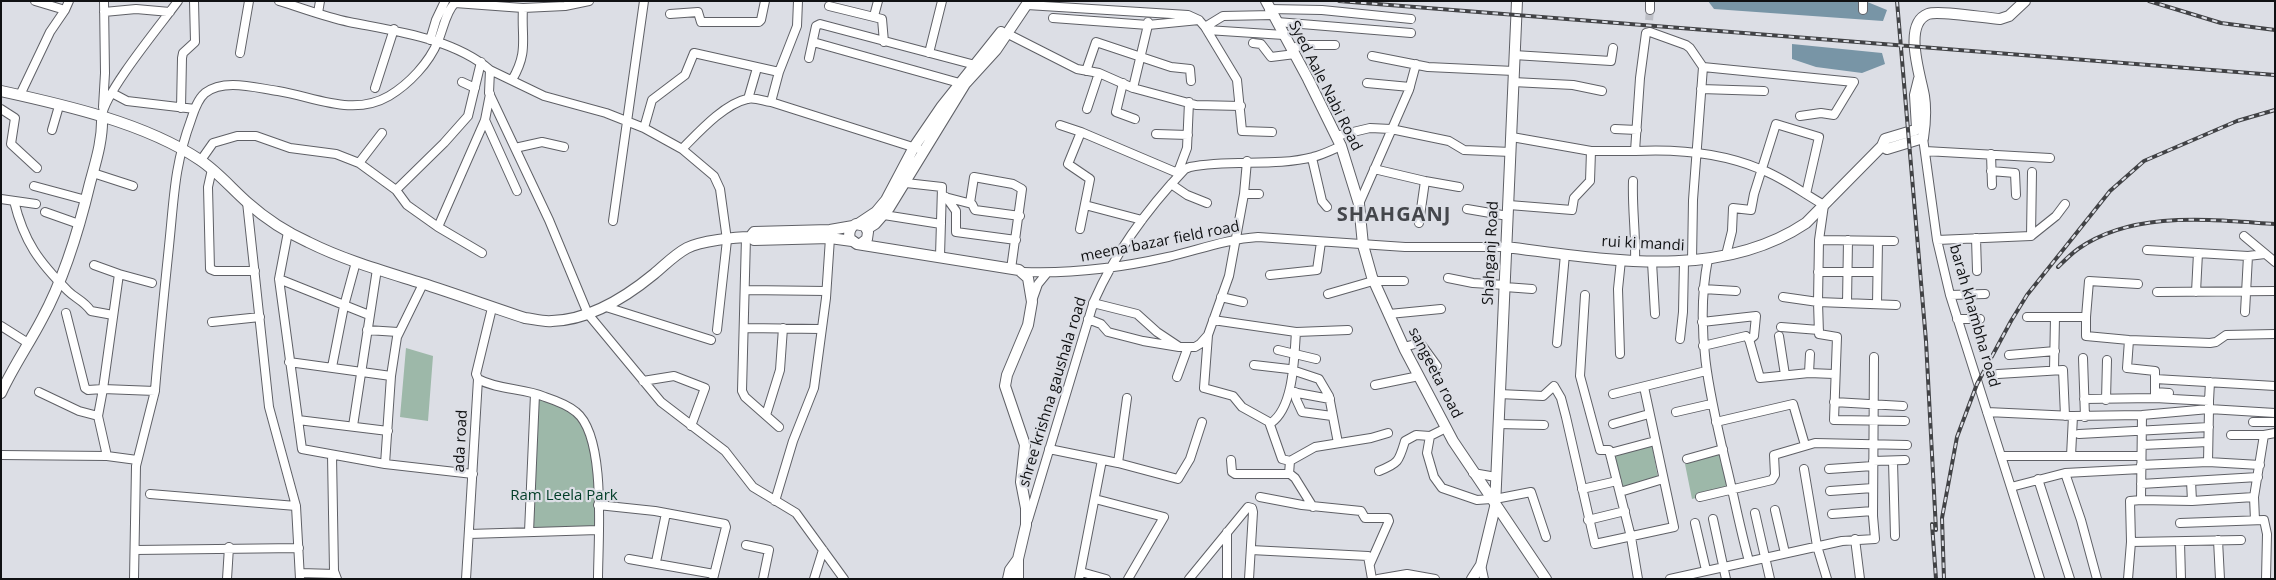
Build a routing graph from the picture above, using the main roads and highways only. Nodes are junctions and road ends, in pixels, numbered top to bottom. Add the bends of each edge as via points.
1 (1517, 1) edge
2 (2025, 1) edge
3 (1028, 3) edge
4 (1271, 12) edge
5 (1016, 19) junction
6 (978, 66) junction
7 (1919, 78) junction
8 (1, 91) edge
9 (103, 113) junction
10 (1882, 146) junction
11 (918, 149) junction
12 (860, 233) junction
13 (748, 237) junction
14 (1363, 245) joint
15 (1506, 248) junction
16 (1, 392) edge
17 (1494, 502) junction
18 (1018, 559) junction
19 (1008, 579) edge
20 (1018, 579) edge
21 (1472, 579) edge
22 (1546, 579) edge

1 - 15 main road, Shahganj Road
2 - 7 main road via 2009,16 2000,19 1933,13 1921,18 1915,28
3 - 5 main road
4 - 14 main road, Syed Aale Nabi Road via 1341,146 1359,204
5 - 6 main road via 1008,34
5 - 6 main road via 1008,24
6 - 11 main road
7 - 10 main road via 1915,95 1917,128 1885,139
7 - 10 main road via 1924,96 1923,138 1887,149
8 - 9 main road
9 - 13 main road via 201,160 247,202 288,232 308,242 376,269 526,318 553,322 588,314 606,307 689,247
9 - 16 main road via 93,173 60,281
10 - 15 main road, rui ki mandi via 1806,223 1762,245 1726,255 1652,262
11 - 12 main road via 886,200
11 - 12 main road via 906,183 884,215
12 - 13 main road via 830,238 754,240
12 - 13 main road via 830,230 754,232
12 - 18 main road via 884,247 1023,272 1030,283 1032,302 1028,325 1005,386 1024,442 1021,482 1026,525
14 - 17 main road, sangeeta road via 1373,281 1404,347 1446,428
15 - 17 main road, Shahganj Road
17 - 21 main road, Shahganj Road via 1480,565
17 - 22 main road, sangeeta road
18 - 19 main road
18 - 20 main road

